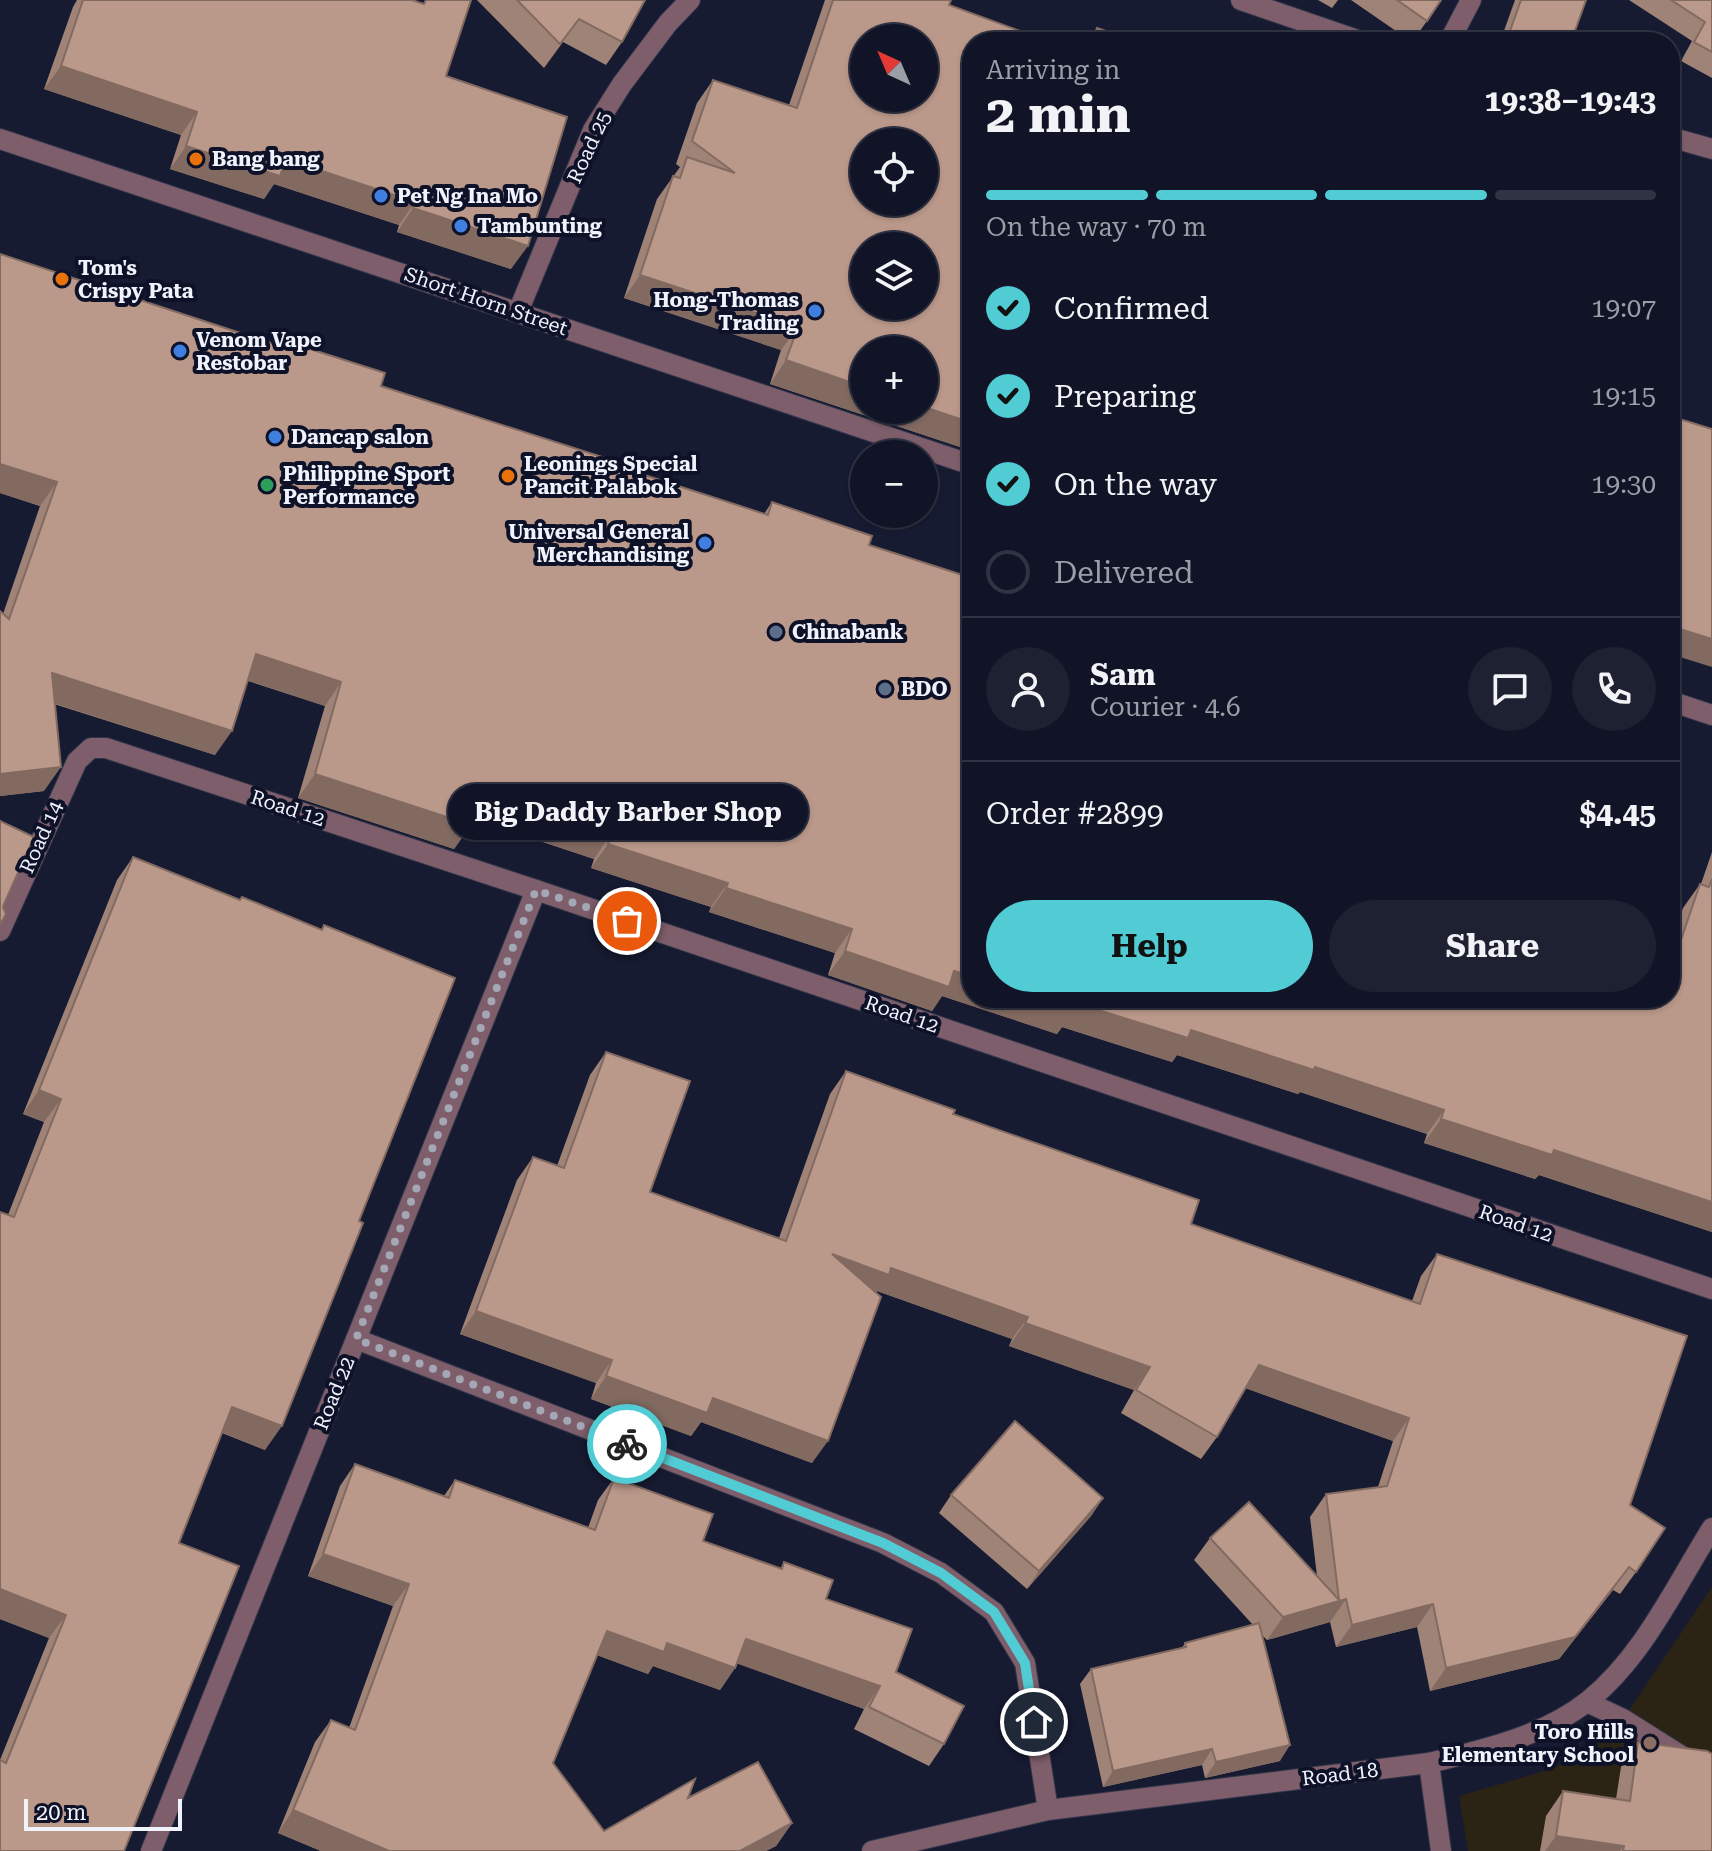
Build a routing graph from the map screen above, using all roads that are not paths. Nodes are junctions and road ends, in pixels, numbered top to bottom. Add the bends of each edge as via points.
1 (690, 0) edge
2 (1241, 0) edge
3 (1471, 0) edge
4 (1334, 32) edge
5 (1454, 32) edge
6 (0, 139) edge
7 (1680, 140) edge
8 (1712, 149) edge
9 (518, 312) junction
10 (962, 462) edge
11 (1680, 704) edge
12 (1712, 715) edge
13 (91, 748) joint
14 (536, 890) junction
15 (0, 931) edge
16 (1712, 1289) edge
17 (356, 1339) junction
18 (1712, 1528) edge
19 (1587, 1702) junction
20 (1429, 1763) junction
21 (1712, 1775) edge
22 (1048, 1810) junction
23 (151, 1851) edge
24 (872, 1851) edge
25 (1441, 1851) edge

1 - 9 street, Road 25 via 649,47 593,130
2 - 4 street
3 - 5 street
6 - 9 street, Short Horn Street
7 - 8 street
9 - 10 street, Short Horn Street
11 - 12 street
13 - 14 street, Road 12 via 125,753
13 - 15 street, Road 14 via 65,783
14 - 16 street, Road 12
14 - 17 street, Road 22
17 - 22 street via 883,1543 941,1573 994,1612 1025,1663
17 - 23 street, Road 22
18 - 19 street, Road 18 via 1632,1657
19 - 20 street, Road 18 via 1539,1730
19 - 21 street
20 - 22 street, Road 18
20 - 25 street
22 - 24 street, Road 18

